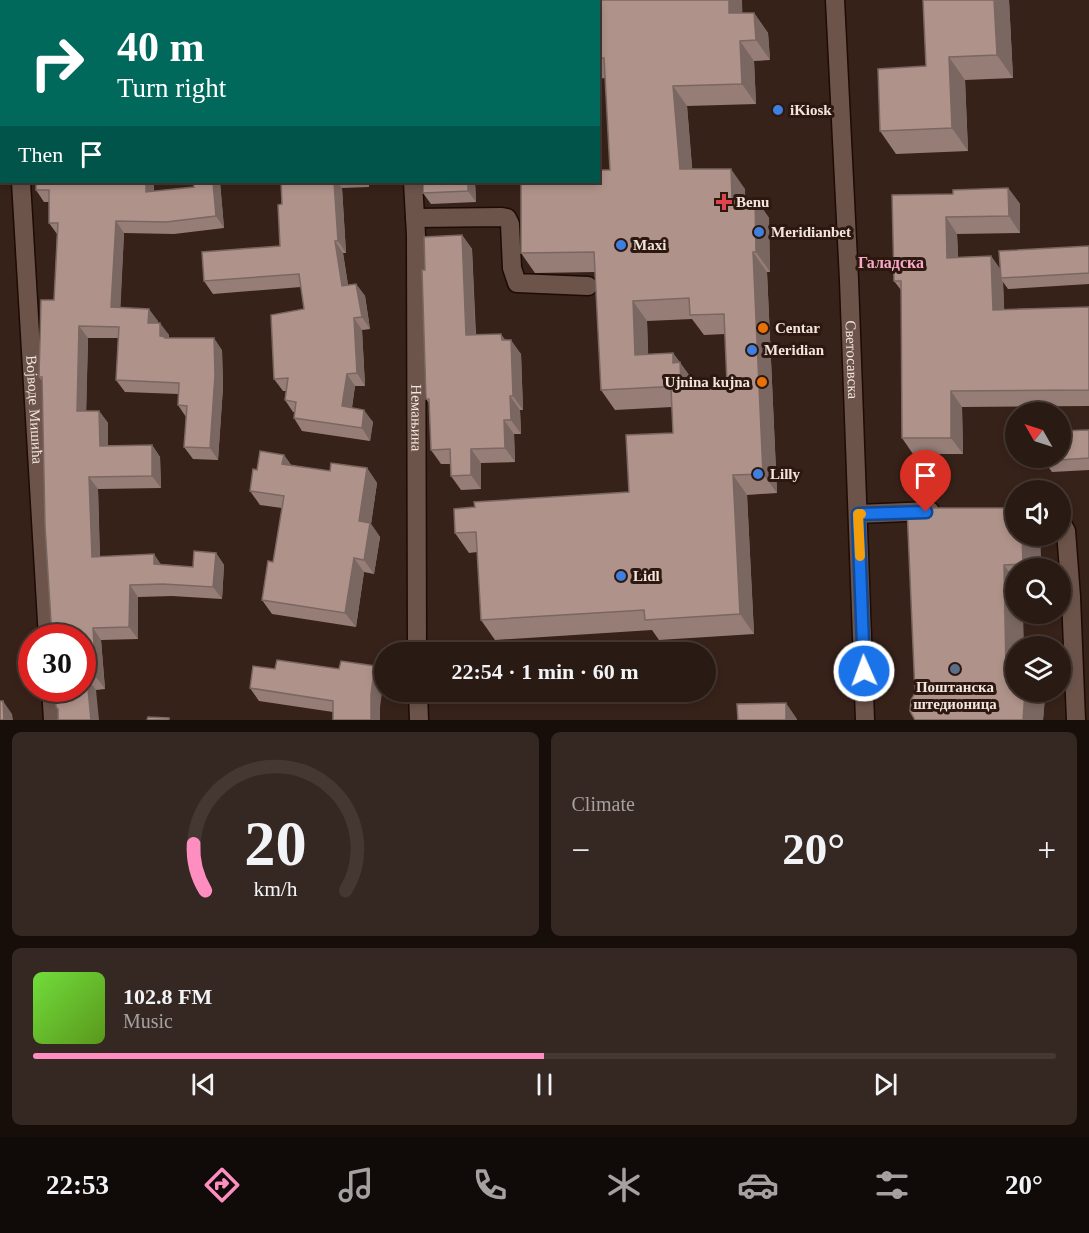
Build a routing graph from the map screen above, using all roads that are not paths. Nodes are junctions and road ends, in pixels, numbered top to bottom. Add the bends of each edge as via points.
1 (835, 0) edge
2 (21, 183) edge
3 (413, 183) edge
4 (415, 218) junction
5 (588, 286) dead end
6 (948, 511) edge
7 (858, 514) junction
8 (1069, 546) edge
9 (1080, 597) edge
10 (47, 624) edge
11 (417, 642) edge
12 (51, 702) edge
13 (418, 702) edge
14 (52, 720) edge
15 (419, 720) edge
16 (865, 720) edge
17 (1076, 720) edge

1 - 7 street, Светосавска
2 - 10 street, Војводе Мишића
3 - 4 street, Немањина
4 - 5 street via 507,218 517,283
4 - 11 street, Немањина
6 - 7 street
7 - 16 street, Светосавска
8 - 9 street
9 - 17 street
12 - 14 street
13 - 15 street

